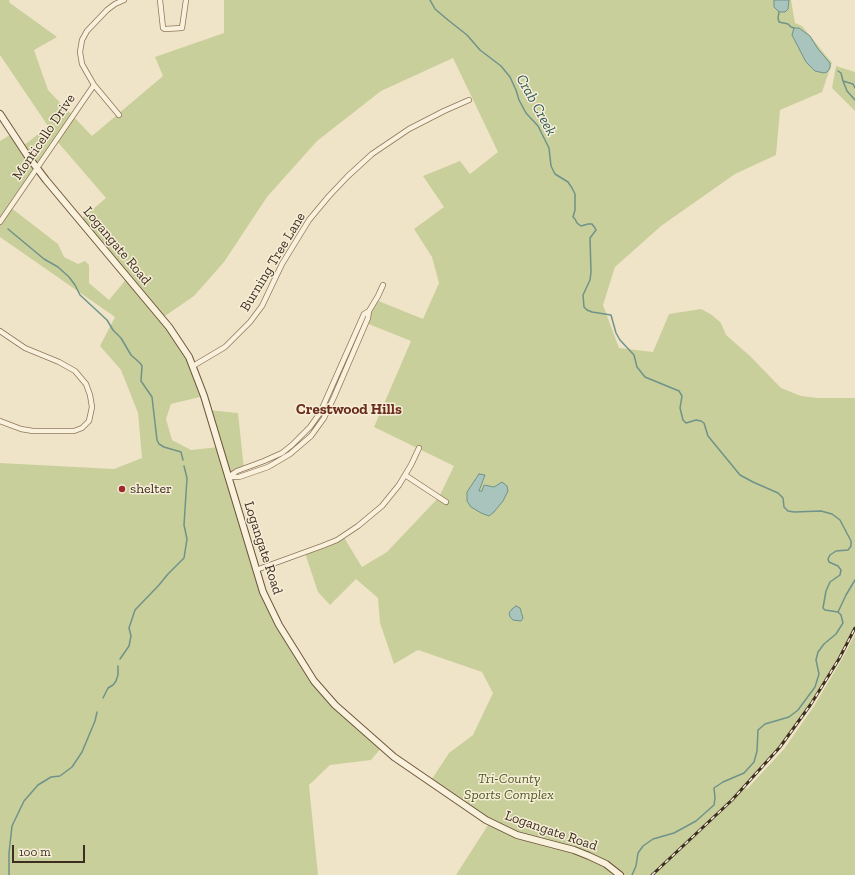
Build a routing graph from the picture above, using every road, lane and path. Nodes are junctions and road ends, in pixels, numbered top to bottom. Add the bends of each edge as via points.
1 (124, 0) edge
2 (160, 0) edge
3 (186, 0) edge
4 (94, 85) junction
5 (469, 100) dead end
6 (0, 114) edge
7 (119, 115) dead end
8 (36, 167) junction
9 (0, 222) edge
10 (383, 285) dead end
11 (0, 331) edge
12 (193, 366) junction
13 (0, 421) edge
14 (419, 448) dead end
15 (405, 475) junction
16 (228, 477) junction
17 (446, 502) dead end
18 (256, 570) junction
19 (620, 875) edge

1 - 4 street via 107,10 82,40 81,60
2 - 3 street via 165,29 182,28
4 - 7 street
4 - 8 street, Monticello Drive
5 - 12 street, Burning Tree Lane via 409,129 372,154 348,176 309,220 282,264 262,306 250,322 225,347
6 - 8 street, Logangate Road
8 - 9 street, Monticello Drive
8 - 12 street, Logangate Road via 169,327
10 - 16 street via 369,311 334,397 322,414 282,453
11 - 13 street via 25,348 75,371 86,384 92,407 89,421 74,431 33,431
12 - 16 street, Logangate Road
14 - 15 street
15 - 17 street
15 - 18 street via 382,506 351,532 322,546
16 - 18 street, Logangate Road
18 - 19 street, Logangate Road via 271,610 314,681 335,705 394,757 497,826 526,838 586,854 606,864

